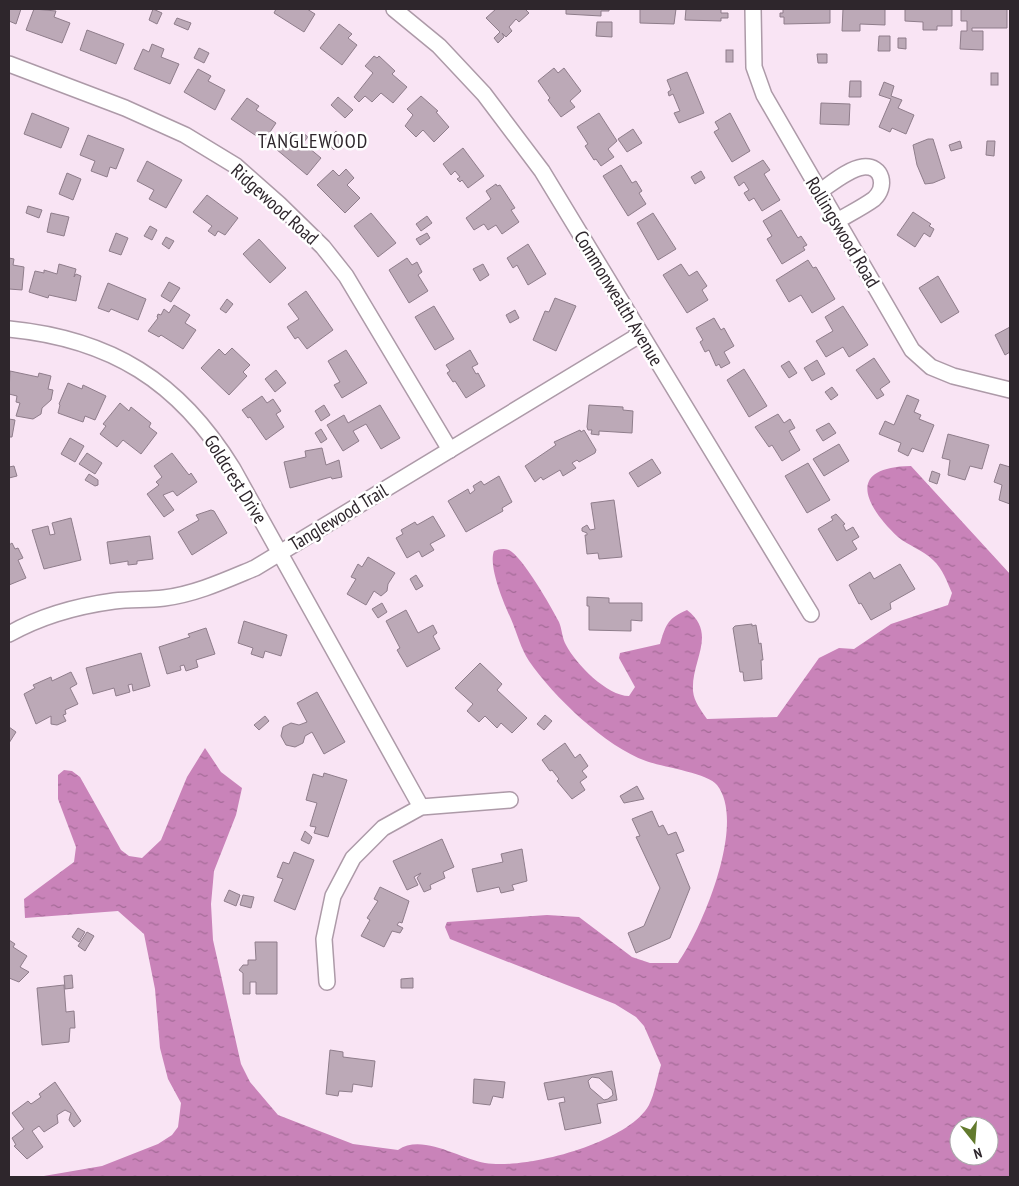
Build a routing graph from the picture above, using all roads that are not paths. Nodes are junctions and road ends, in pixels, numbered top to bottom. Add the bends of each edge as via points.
1 (394, 9) edge
2 (753, 9) edge
3 (9, 64) edge
4 (819, 192) junction
5 (837, 221) junction
6 (9, 329) edge
7 (641, 334) junction
8 (1010, 390) edge
9 (450, 450) junction
10 (281, 552) junction
11 (811, 614) dead end
12 (9, 634) edge
13 (510, 800) dead end
14 (421, 807) junction
15 (327, 982) dead end

1 - 7 street, Commonwealth Avenue via 439,46 484,94 527,148
2 - 4 street, Rollingswood Road via 754,66 764,95
3 - 9 street, Ridgewood Road via 185,134 236,166 323,247 346,276
4 - 5 street, Rollingswood Road
4 - 5 street via 862,167 870,167 881,175 882,183 875,198
5 - 8 street, Rollingswood Road via 912,350 931,368
6 - 10 street, Goldcrest Drive via 38,332 88,345 158,381 192,412 218,445
7 - 9 street, Tanglewood Trail
7 - 11 street, Commonwealth Avenue
9 - 10 street, Tanglewood Trail
10 - 12 street, Tanglewood Trail via 255,568 211,587 165,598 115,601 65,610 28,623
10 - 14 street, Goldcrest Drive
13 - 14 street
14 - 15 street via 383,828 353,858 333,896 324,939

